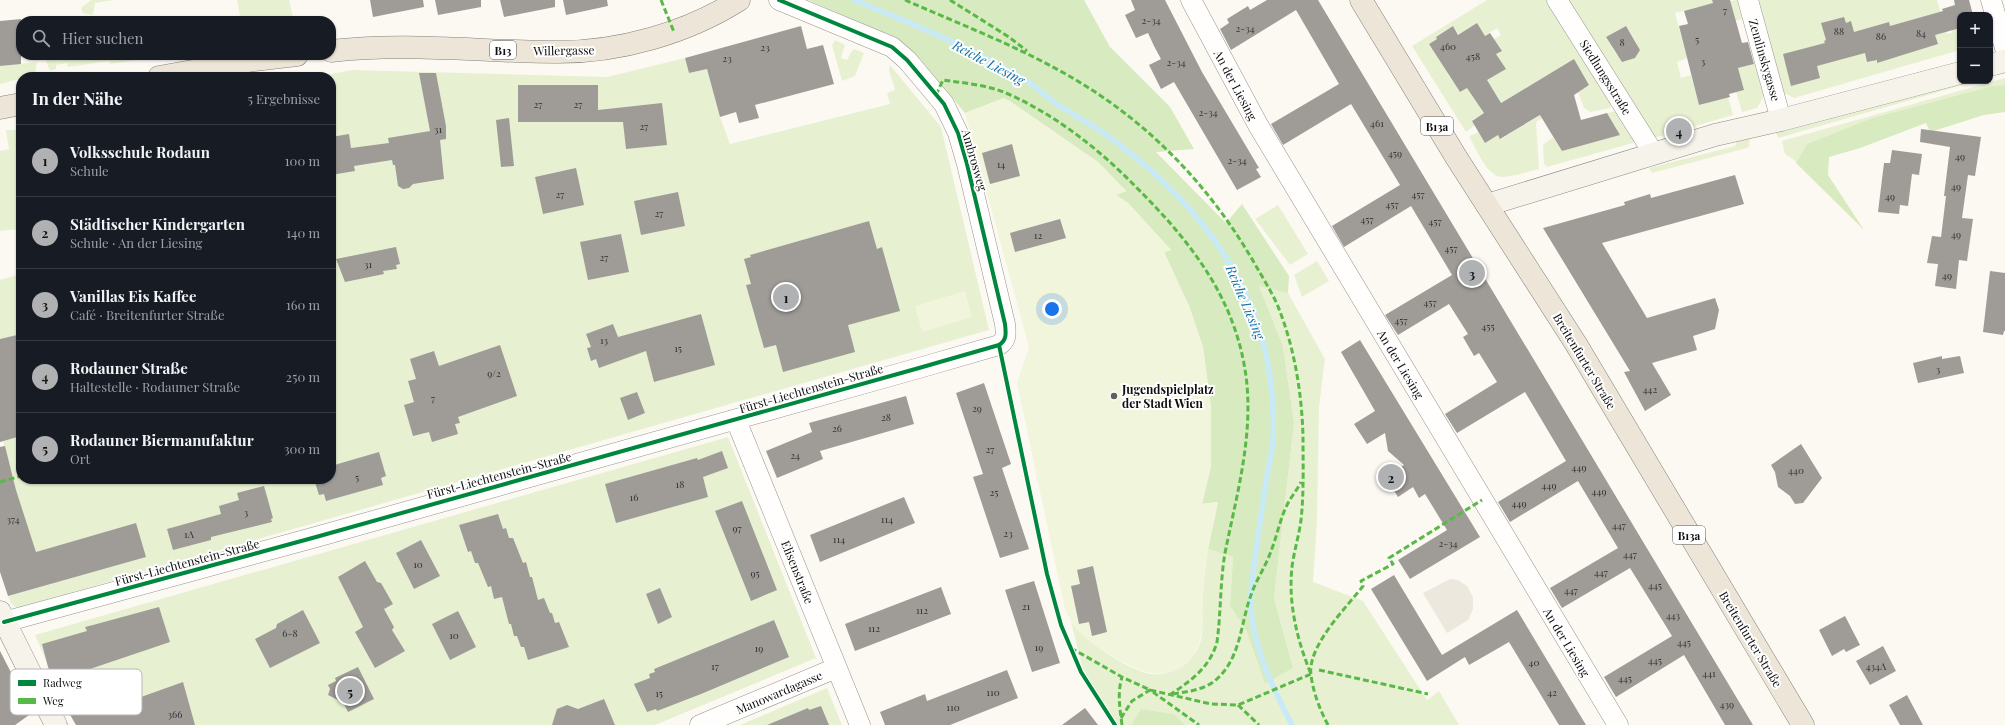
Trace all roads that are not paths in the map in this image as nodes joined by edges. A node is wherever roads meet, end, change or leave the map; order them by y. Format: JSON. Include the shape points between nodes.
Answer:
{"nodes":[{"id":1,"x":739,"y":0,"type":"edge"},
{"id":2,"x":779,"y":0,"type":"edge"},
{"id":3,"x":1191,"y":0,"type":"edge"},
{"id":4,"x":1361,"y":0,"type":"edge"},
{"id":5,"x":1557,"y":0,"type":"edge"},
{"id":6,"x":1748,"y":0,"type":"edge"},
{"id":7,"x":1992,"y":0,"type":"edge"},
{"id":8,"x":2005,"y":48,"type":"edge"},
{"id":9,"x":336,"y":51,"type":"edge"},
{"id":10,"x":254,"y":60,"type":"edge"},
{"id":11,"x":2005,"y":61,"type":"edge"},
{"id":12,"x":1993,"y":64,"type":"edge"},
{"id":13,"x":187,"y":72,"type":"edge"},
{"id":14,"x":1957,"y":74,"type":"edge"},
{"id":15,"x":16,"y":105,"type":"edge"},
{"id":16,"x":0,"y":108,"type":"edge"},
{"id":17,"x":1781,"y":120,"type":"junction"},
{"id":18,"x":1654,"y":154,"type":"junction"},
{"id":19,"x":1487,"y":205,"type":"junction"},
{"id":20,"x":999,"y":345,"type":"joint"},
{"id":21,"x":736,"y":420,"type":"junction"},
{"id":22,"x":2,"y":617,"type":"edge"},
{"id":23,"x":836,"y":668,"type":"junction"},
{"id":24,"x":28,"y":669,"type":"edge"},
{"id":25,"x":51,"y":715,"type":"edge"},
{"id":26,"x":56,"y":725,"type":"edge"},
{"id":27,"x":700,"y":725,"type":"edge"},
{"id":28,"x":860,"y":725,"type":"edge"},
{"id":29,"x":1618,"y":725,"type":"edge"},
{"id":30,"x":1803,"y":725,"type":"edge"}],
"edges":[{"from":1,"to":9,"type":"main road","name":"Willergasse","number":"B13","via":[[674,32],[640,42],[603,48],[559,52],[423,46]]},
{"from":2,"to":20,"type":"street","name":"Ambrosweg","via":[[892,47],[907,60],[944,104],[958,133],[967,164],[1003,317],[1006,336],[1004,342]]},
{"from":3,"to":29,"type":"street","name":"An der Liesing","via":[[1258,125]]},
{"from":4,"to":19,"type":"main road","name":"Breitenfurter Straße","number":"B13a"},
{"from":5,"to":18,"type":"street","name":"Siedlungsstraße"},
{"from":6,"to":17,"type":"street","name":"Zemlinskygasse"},
{"from":7,"to":8,"type":"street"},
{"from":10,"to":13,"type":"main road"},
{"from":11,"to":12,"type":"main road"},
{"from":14,"to":17,"type":"main road"},
{"from":15,"to":16,"type":"main road"},
{"from":17,"to":18,"type":"main road","via":[[1715,135]]},
{"from":18,"to":19,"type":"main road"},
{"from":19,"to":30,"type":"main road","name":"Breitenfurter Straße","number":"B13a","via":[[1576,344]]},
{"from":20,"to":21,"type":"street","name":"Fürst-Liechtenstein-Straße"},
{"from":21,"to":22,"type":"street","name":"Fürst-Liechtenstein-Straße","via":[[316,537]]},
{"from":21,"to":23,"type":"street","name":"Elisenstraße"},
{"from":22,"to":24,"type":"main road"},
{"from":23,"to":27,"type":"street","name":"Manowardagasse"},
{"from":23,"to":28,"type":"street","name":"Elisenstraße"},
{"from":25,"to":26,"type":"main road"}]}
